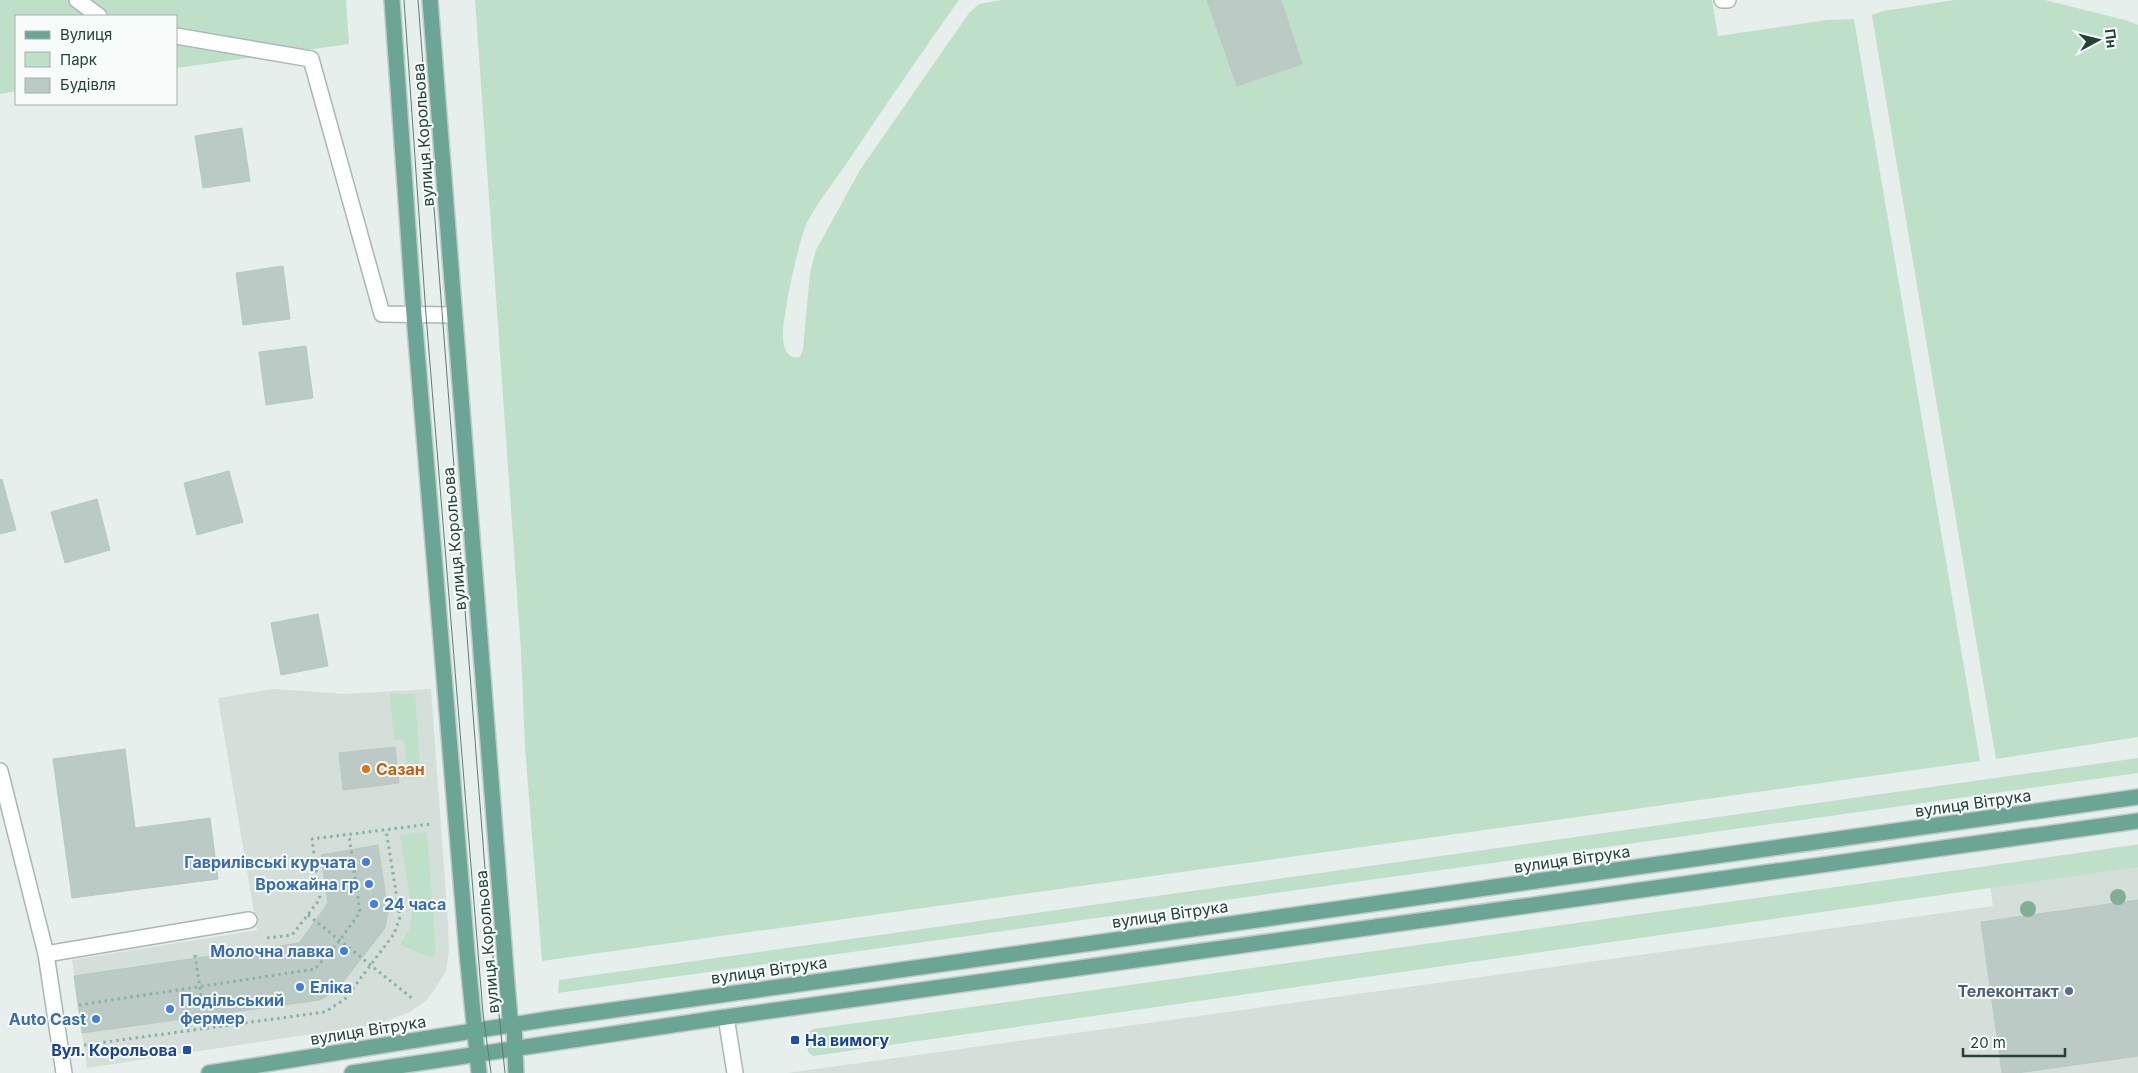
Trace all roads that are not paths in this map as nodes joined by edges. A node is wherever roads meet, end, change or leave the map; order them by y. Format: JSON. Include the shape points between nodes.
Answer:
{"nodes":[{"id":1,"x":77,"y":0,"type":"edge"},
{"id":2,"x":392,"y":0,"type":"edge"},
{"id":3,"x":430,"y":0,"type":"edge"},
{"id":4,"x":1722,"y":0,"type":"edge"},
{"id":5,"x":1728,"y":0,"type":"edge"},
{"id":6,"x":98,"y":15,"type":"edge"},
{"id":7,"x":178,"y":36,"type":"edge"},
{"id":8,"x":414,"y":315,"type":"junction"},
{"id":9,"x":453,"y":315,"type":"junction"},
{"id":10,"x":0,"y":771,"type":"edge"},
{"id":11,"x":2138,"y":798,"type":"edge"},
{"id":12,"x":2138,"y":821,"type":"edge"},
{"id":13,"x":249,"y":920,"type":"dead end"},
{"id":14,"x":46,"y":954,"type":"junction"},
{"id":15,"x":726,"y":1017,"type":"junction"},
{"id":16,"x":514,"y":1024,"type":"junction"},
{"id":17,"x":474,"y":1030,"type":"junction"},
{"id":18,"x":514,"y":1050,"type":"junction"},
{"id":19,"x":477,"y":1056,"type":"junction"},
{"id":20,"x":64,"y":1073,"type":"edge"},
{"id":21,"x":209,"y":1073,"type":"edge"},
{"id":22,"x":352,"y":1073,"type":"edge"},
{"id":23,"x":479,"y":1073,"type":"edge"},
{"id":24,"x":516,"y":1073,"type":"edge"},
{"id":25,"x":735,"y":1073,"type":"edge"}],
"edges":[{"from":1,"to":6,"type":"street"},
{"from":2,"to":8,"type":"main road","name":"вулиця Корольова"},
{"from":3,"to":9,"type":"main road","name":"вулиця Корольова"},
{"from":4,"to":5,"type":"street"},
{"from":7,"to":8,"type":"street","via":[[311,59],[382,314]]},
{"from":8,"to":9,"type":"street"},
{"from":8,"to":17,"type":"main road","name":"вулиця Корольова"},
{"from":9,"to":16,"type":"main road","name":"вулиця Корольова","via":[[506,974],[510,1018]]},
{"from":10,"to":14,"type":"street"},
{"from":11,"to":16,"type":"main road","name":"вулиця Вітрука"},
{"from":12,"to":15,"type":"main road"},
{"from":13,"to":14,"type":"street"},
{"from":14,"to":20,"type":"street"},
{"from":15,"to":18,"type":"main road"},
{"from":15,"to":25,"type":"street"},
{"from":16,"to":17,"type":"main road","name":"вулиця Вітрука"},
{"from":16,"to":18,"type":"main road","name":"вулиця Корольова"},
{"from":17,"to":19,"type":"main road","name":"вулиця Корольова"},
{"from":17,"to":21,"type":"main road","name":"вулиця Вітрука"},
{"from":18,"to":19,"type":"main road"},
{"from":18,"to":24,"type":"main road","name":"вулиця Корольова"},
{"from":19,"to":22,"type":"main road"},
{"from":19,"to":23,"type":"main road","name":"вулиця Корольова"}]}
